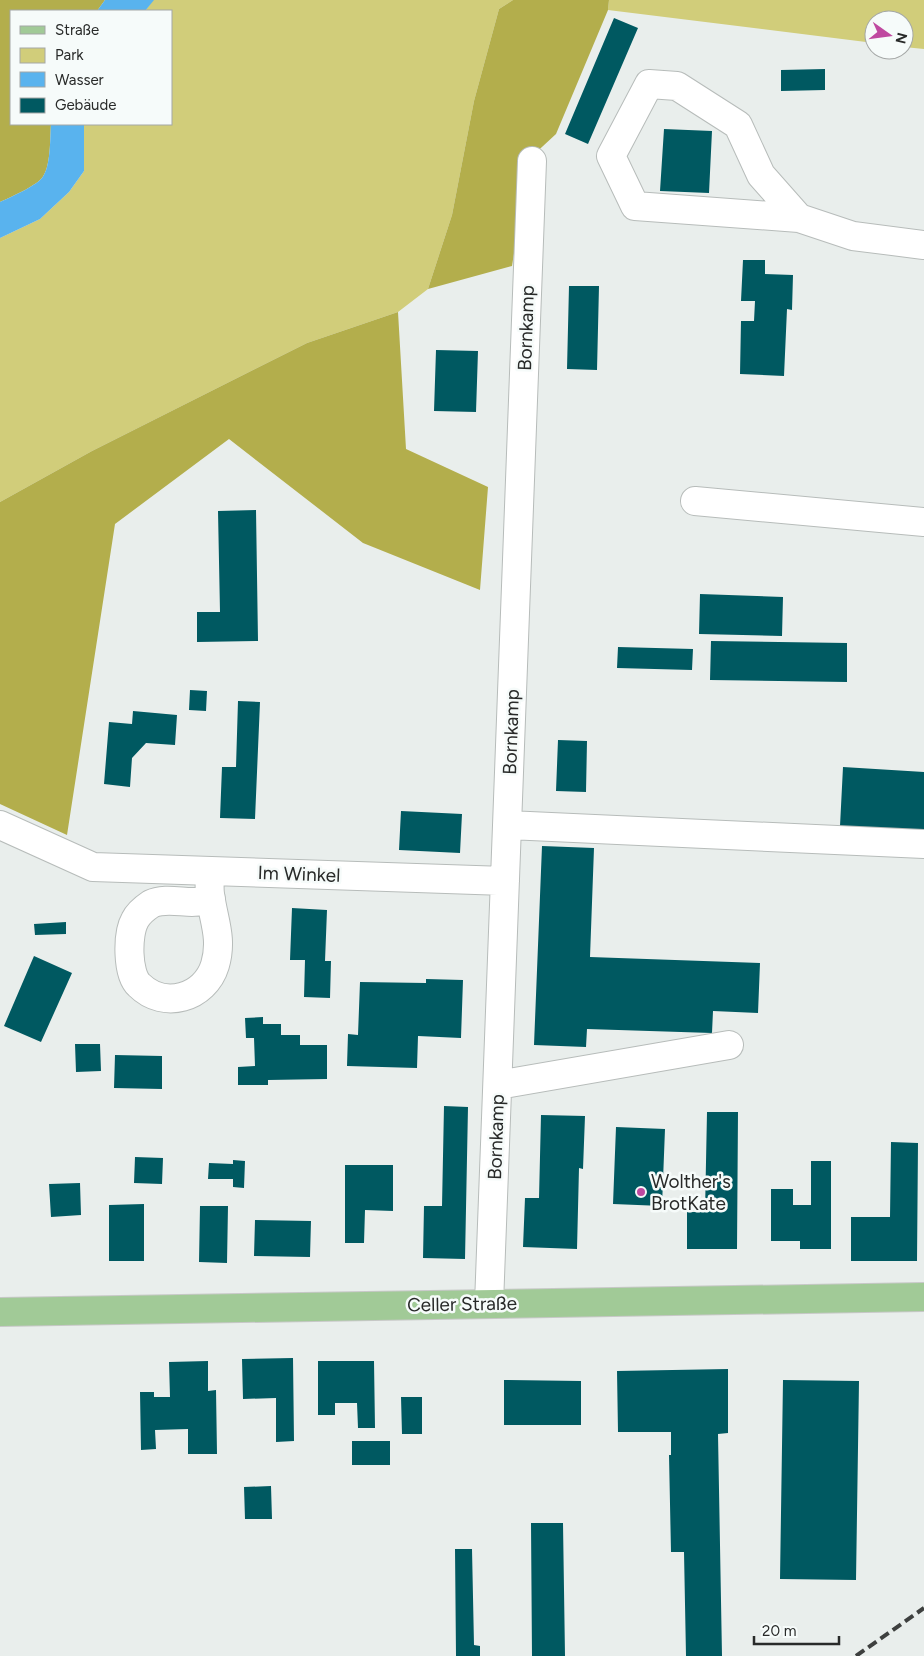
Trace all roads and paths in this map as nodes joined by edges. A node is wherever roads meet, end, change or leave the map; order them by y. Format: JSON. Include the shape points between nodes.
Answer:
{"nodes":[{"id":1,"x":532,"y":161,"type":"dead end"},
{"id":2,"x":799,"y":218,"type":"junction"},
{"id":3,"x":924,"y":245,"type":"edge"},
{"id":4,"x":696,"y":501,"type":"dead end"},
{"id":5,"x":924,"y":522,"type":"edge"},
{"id":6,"x":0,"y":824,"type":"edge"},
{"id":7,"x":507,"y":825,"type":"junction"},
{"id":8,"x":924,"y":844,"type":"edge"},
{"id":9,"x":210,"y":871,"type":"junction"},
{"id":10,"x":505,"y":881,"type":"junction"},
{"id":11,"x":211,"y":899,"type":"dead end"},
{"id":12,"x":729,"y":1045,"type":"dead end"},
{"id":13,"x":498,"y":1085,"type":"junction"},
{"id":14,"x":924,"y":1297,"type":"edge"},
{"id":15,"x":489,"y":1304,"type":"junction"},
{"id":16,"x":0,"y":1312,"type":"edge"}],
"edges":[{"from":1,"to":7,"type":"street","name":"Bornkamp"},
{"from":2,"to":2,"type":"street","via":[[761,175],[738,125],[678,86],[649,84],[611,156],[635,206]]},
{"from":2,"to":3,"type":"street","via":[[853,236]]},
{"from":4,"to":5,"type":"street"},
{"from":6,"to":9,"type":"street","name":"Im Winkel","via":[[93,867]]},
{"from":7,"to":8,"type":"street"},
{"from":7,"to":10,"type":"street","name":"Bornkamp"},
{"from":9,"to":10,"type":"street","name":"Im Winkel"},
{"from":9,"to":11,"type":"street"},
{"from":10,"to":13,"type":"street","name":"Bornkamp"},
{"from":12,"to":13,"type":"street"},
{"from":13,"to":15,"type":"street","name":"Bornkamp"},
{"from":14,"to":15,"type":"main road","name":"Celler Straße"},
{"from":15,"to":16,"type":"main road","name":"Celler Straße"}]}
